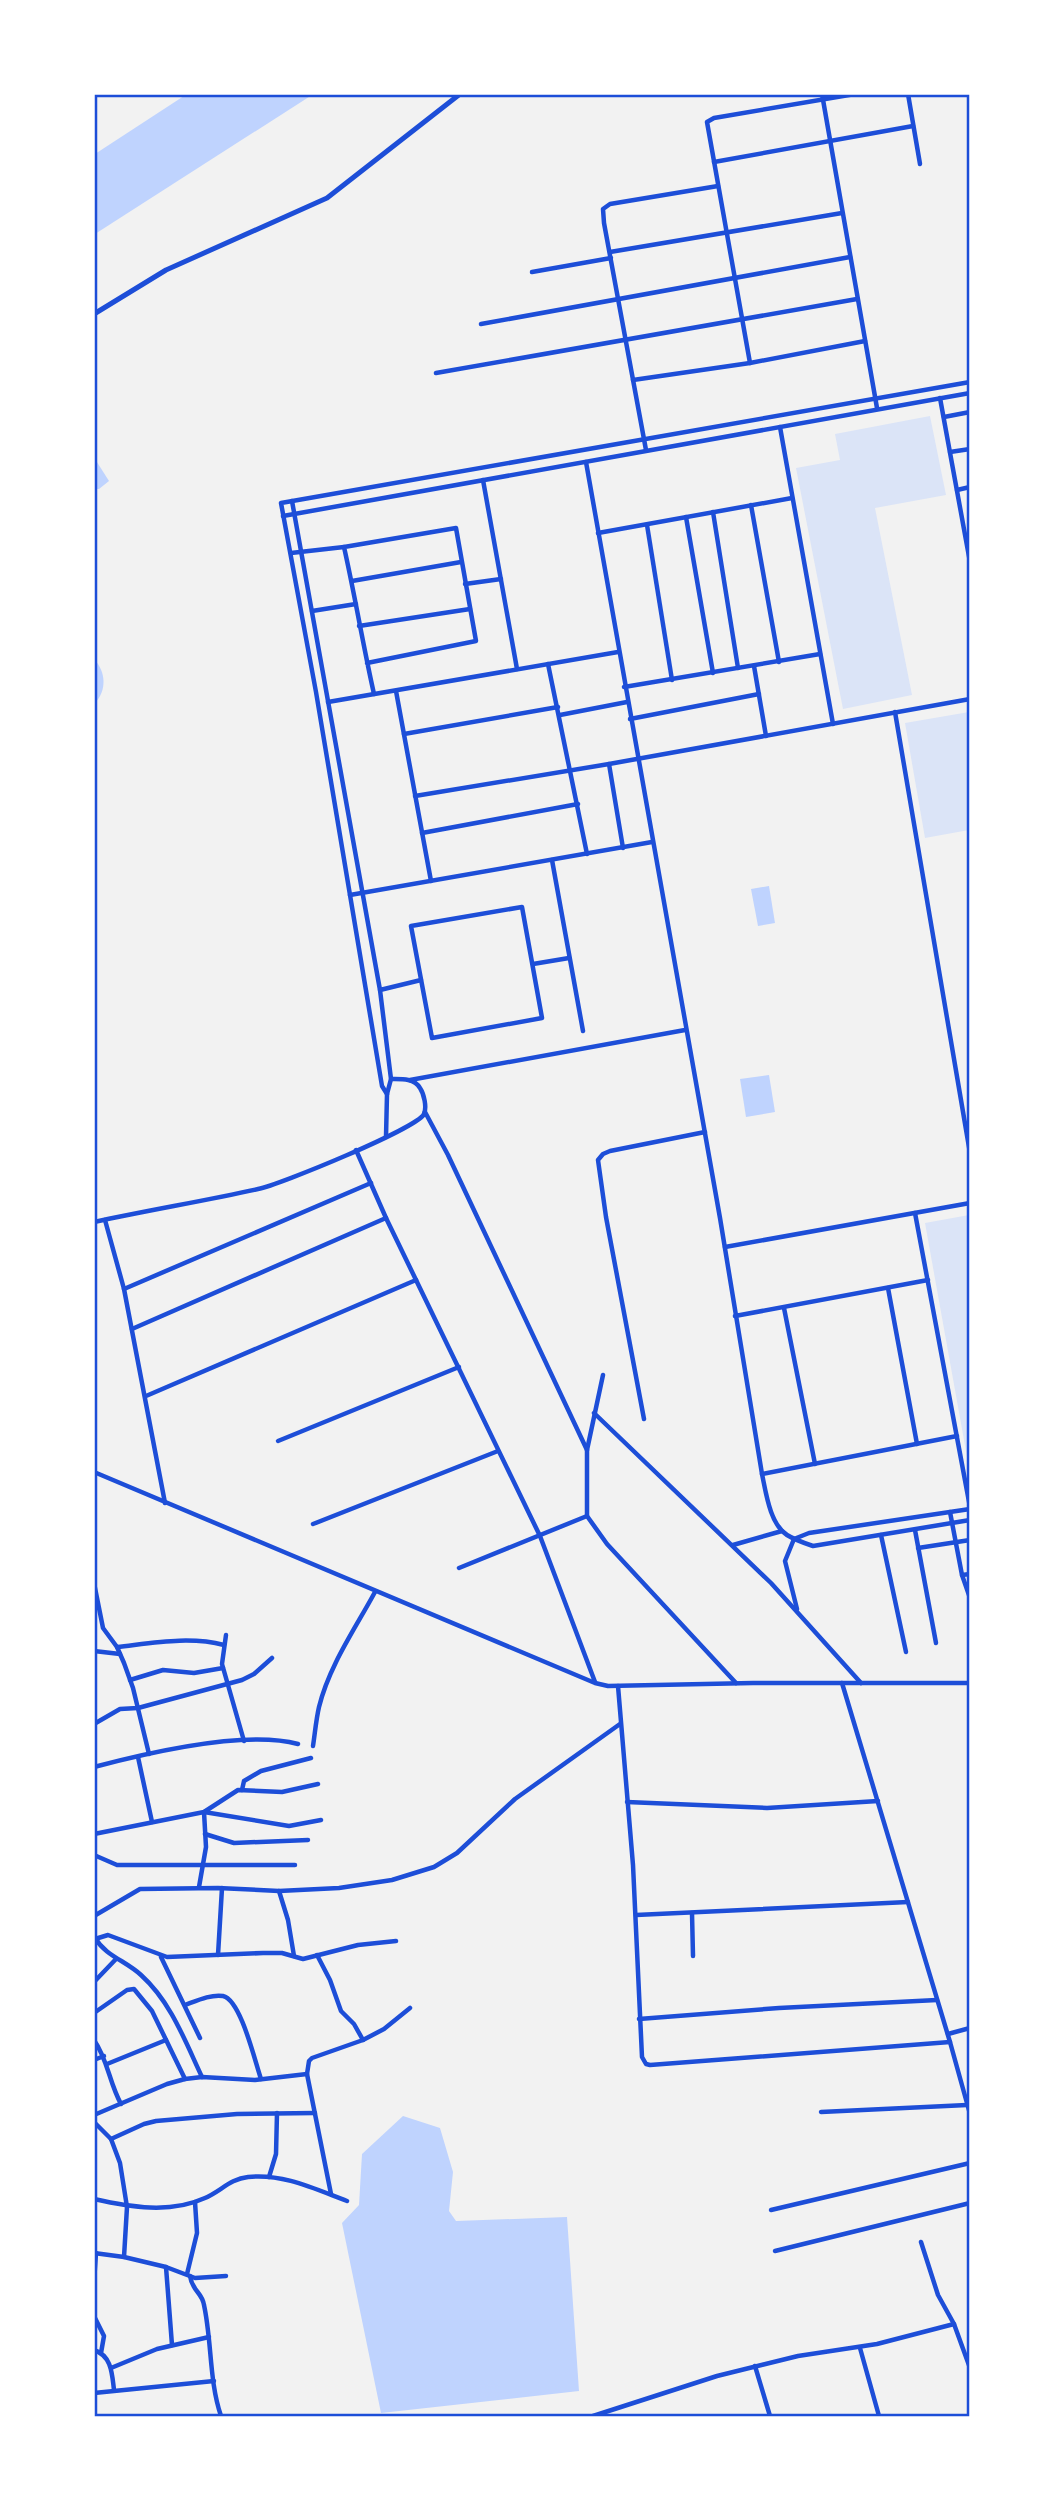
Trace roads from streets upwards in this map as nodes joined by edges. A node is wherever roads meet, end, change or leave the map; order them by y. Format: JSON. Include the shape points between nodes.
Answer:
{"nodes":[{"id":1,"x":460,"y":94,"type":"edge"},
{"id":2,"x":855,"y":94,"type":"edge"},
{"id":3,"x":908,"y":94,"type":"edge"},
{"id":4,"x":823,"y":97,"type":"edge"},
{"id":5,"x":914,"y":126,"type":"junction"},
{"id":6,"x":831,"y":141,"type":"junction"},
{"id":7,"x":714,"y":162,"type":"junction"},
{"id":8,"x":920,"y":164,"type":"dead end"},
{"id":9,"x":718,"y":186,"type":"junction"},
{"id":10,"x":842,"y":213,"type":"junction"},
{"id":11,"x":727,"y":232,"type":"junction"},
{"id":12,"x":611,"y":255,"type":"junction"},
{"id":13,"x":850,"y":257,"type":"junction"},
{"id":14,"x":532,"y":272,"type":"dead end"},
{"id":15,"x":735,"y":277,"type":"junction"},
{"id":16,"x":618,"y":299,"type":"junction"},
{"id":17,"x":857,"y":299,"type":"junction"},
{"id":18,"x":94,"y":314,"type":"edge"},
{"id":19,"x":743,"y":319,"type":"junction"},
{"id":20,"x":481,"y":324,"type":"dead end"},
{"id":21,"x":626,"y":340,"type":"junction"},
{"id":22,"x":865,"y":341,"type":"junction"},
{"id":23,"x":750,"y":363,"type":"junction"},
{"id":24,"x":436,"y":373,"type":"dead end"},
{"id":25,"x":633,"y":380,"type":"junction"},
{"id":26,"x":970,"y":382,"type":"edge"},
{"id":27,"x":970,"y":393,"type":"edge"},
{"id":28,"x":875,"y":398,"type":"junction"},
{"id":29,"x":940,"y":398,"type":"junction"},
{"id":30,"x":877,"y":408,"type":"junction"},
{"id":31,"x":970,"y":412,"type":"edge"},
{"id":32,"x":944,"y":417,"type":"junction"},
{"id":33,"x":780,"y":427,"type":"junction"},
{"id":34,"x":644,"y":439,"type":"junction"},
{"id":35,"x":970,"y":449,"type":"edge"},
{"id":36,"x":646,"y":450,"type":"junction"},
{"id":37,"x":950,"y":453,"type":"junction"},
{"id":38,"x":586,"y":462,"type":"junction"},
{"id":39,"x":483,"y":480,"type":"junction"},
{"id":40,"x":970,"y":487,"type":"edge"},
{"id":41,"x":957,"y":490,"type":"junction"},
{"id":42,"x":792,"y":498,"type":"junction"},
{"id":43,"x":292,"y":501,"type":"junction"},
{"id":44,"x":751,"y":505,"type":"junction"},
{"id":45,"x":713,"y":512,"type":"junction"},
{"id":46,"x":294,"y":514,"type":"junction"},
{"id":47,"x":283,"y":516,"type":"junction"},
{"id":48,"x":686,"y":517,"type":"junction"},
{"id":49,"x":647,"y":524,"type":"junction"},
{"id":50,"x":598,"y":533,"type":"junction"},
{"id":51,"x":344,"y":547,"type":"junction"},
{"id":52,"x":302,"y":551,"type":"junction"},
{"id":53,"x":290,"y":553,"type":"junction"},
{"id":54,"x":461,"y":562,"type":"junction"},
{"id":55,"x":970,"y":562,"type":"edge"},
{"id":56,"x":501,"y":579,"type":"junction"},
{"id":57,"x":352,"y":581,"type":"junction"},
{"id":58,"x":465,"y":584,"type":"junction"},
{"id":59,"x":356,"y":604,"type":"junction"},
{"id":60,"x":470,"y":609,"type":"junction"},
{"id":61,"x":312,"y":611,"type":"junction"},
{"id":62,"x":359,"y":626,"type":"junction"},
{"id":63,"x":618,"y":652,"type":"junction"},
{"id":64,"x":820,"y":654,"type":"junction"},
{"id":65,"x":779,"y":662,"type":"junction"},
{"id":66,"x":367,"y":663,"type":"junction"},
{"id":67,"x":548,"y":664,"type":"junction"},
{"id":68,"x":754,"y":666,"type":"junction"},
{"id":69,"x":738,"y":668,"type":"junction"},
{"id":70,"x":517,"y":669,"type":"junction"},
{"id":71,"x":713,"y":673,"type":"junction"},
{"id":72,"x":672,"y":680,"type":"junction"},
{"id":73,"x":624,"y":687,"type":"junction"},
{"id":74,"x":396,"y":691,"type":"junction"},
{"id":75,"x":374,"y":694,"type":"junction"},
{"id":76,"x":759,"y":694,"type":"junction"},
{"id":77,"x":970,"y":699,"type":"edge"},
{"id":78,"x":328,"y":702,"type":"junction"},
{"id":79,"x":626,"y":702,"type":"junction"},
{"id":80,"x":558,"y":707,"type":"junction"},
{"id":81,"x":895,"y":712,"type":"junction"},
{"id":82,"x":560,"y":715,"type":"junction"},
{"id":83,"x":630,"y":719,"type":"junction"},
{"id":84,"x":833,"y":724,"type":"junction"},
{"id":85,"x":404,"y":734,"type":"junction"},
{"id":86,"x":766,"y":736,"type":"junction"},
{"id":87,"x":637,"y":759,"type":"junction"},
{"id":88,"x":609,"y":764,"type":"junction"},
{"id":89,"x":571,"y":770,"type":"junction"},
{"id":90,"x":415,"y":796,"type":"junction"},
{"id":91,"x":578,"y":804,"type":"junction"},
{"id":92,"x":422,"y":833,"type":"junction"},
{"id":93,"x":652,"y":842,"type":"junction"},
{"id":94,"x":623,"y":848,"type":"junction"},
{"id":95,"x":587,"y":854,"type":"junction"},
{"id":96,"x":552,"y":860,"type":"junction"},
{"id":97,"x":431,"y":881,"type":"junction"},
{"id":98,"x":363,"y":893,"type":"junction"},
{"id":99,"x":350,"y":895,"type":"junction"},
{"id":100,"x":569,"y":958,"type":"junction"},
{"id":101,"x":533,"y":964,"type":"junction"},
{"id":102,"x":421,"y":980,"type":"junction"},
{"id":103,"x":380,"y":990,"type":"junction"},
{"id":104,"x":685,"y":1030,"type":"junction"},
{"id":105,"x":583,"y":1031,"type":"dead end"},
{"id":106,"x":391,"y":1079,"type":"junction"},
{"id":107,"x":410,"y":1080,"type":"junction"},
{"id":108,"x":387,"y":1094,"type":"junction"},
{"id":109,"x":425,"y":1112,"type":"junction"},
{"id":110,"x":705,"y":1132,"type":"junction"},
{"id":111,"x":386,"y":1137,"type":"junction"},
{"id":112,"x":356,"y":1150,"type":"junction"},
{"id":113,"x":970,"y":1153,"type":"edge"},
{"id":114,"x":371,"y":1183,"type":"junction"},
{"id":115,"x":970,"y":1203,"type":"edge"},
{"id":116,"x":915,"y":1213,"type":"junction"},
{"id":117,"x":386,"y":1218,"type":"junction"},
{"id":118,"x":106,"y":1220,"type":"junction"},
{"id":119,"x":94,"y":1222,"type":"edge"},
{"id":120,"x":725,"y":1247,"type":"junction"},
{"id":121,"x":416,"y":1280,"type":"junction"},
{"id":122,"x":928,"y":1280,"type":"junction"},
{"id":123,"x":888,"y":1288,"type":"junction"},
{"id":124,"x":124,"y":1289,"type":"junction"},
{"id":125,"x":784,"y":1308,"type":"junction"},
{"id":126,"x":735,"y":1315,"type":"junction"},
{"id":127,"x":132,"y":1329,"type":"junction"},
{"id":128,"x":459,"y":1367,"type":"junction"},
{"id":129,"x":603,"y":1375,"type":"dead end"},
{"id":130,"x":146,"y":1396,"type":"junction"},
{"id":131,"x":594,"y":1413,"type":"junction"},
{"id":132,"x":644,"y":1419,"type":"dead end"},
{"id":133,"x":957,"y":1436,"type":"junction"},
{"id":134,"x":278,"y":1441,"type":"dead end"},
{"id":135,"x":917,"y":1444,"type":"junction"},
{"id":136,"x":587,"y":1450,"type":"junction"},
{"id":137,"x":498,"y":1451,"type":"junction"},
{"id":138,"x":815,"y":1464,"type":"junction"},
{"id":139,"x":94,"y":1472,"type":"edge"},
{"id":140,"x":762,"y":1475,"type":"junction"},
{"id":141,"x":165,"y":1503,"type":"junction"},
{"id":142,"x":970,"y":1508,"type":"edge"},
{"id":143,"x":950,"y":1512,"type":"junction"},
{"id":144,"x":587,"y":1516,"type":"junction"},
{"id":145,"x":970,"y":1521,"type":"edge"},
{"id":146,"x":313,"y":1524,"type":"dead end"},
{"id":147,"x":951,"y":1524,"type":"junction"},
{"id":148,"x":915,"y":1530,"type":"junction"},
{"id":149,"x":782,"y":1531,"type":"junction"},
{"id":150,"x":881,"y":1535,"type":"junction"},
{"id":151,"x":540,"y":1536,"type":"junction"},
{"id":152,"x":794,"y":1539,"type":"junction"},
{"id":153,"x":970,"y":1540,"type":"edge"},
{"id":154,"x":956,"y":1542,"type":"junction"},
{"id":155,"x":733,"y":1545,"type":"junction"},
{"id":156,"x":918,"y":1548,"type":"junction"},
{"id":157,"x":459,"y":1568,"type":"dead end"},
{"id":158,"x":970,"y":1574,"type":"edge"},
{"id":159,"x":962,"y":1575,"type":"junction"},
{"id":160,"x":94,"y":1583,"type":"edge"},
{"id":161,"x":375,"y":1592,"type":"junction"},
{"id":162,"x":970,"y":1598,"type":"edge"},
{"id":163,"x":797,"y":1612,"type":"junction"},
{"id":164,"x":226,"y":1635,"type":"dead end"},
{"id":165,"x":936,"y":1643,"type":"dead end"},
{"id":166,"x":224,"y":1644,"type":"junction"},
{"id":167,"x":117,"y":1647,"type":"junction"},
{"id":168,"x":94,"y":1651,"type":"edge"},
{"id":169,"x":906,"y":1651,"type":"dead end"},
{"id":170,"x":121,"y":1654,"type":"junction"},
{"id":171,"x":272,"y":1658,"type":"dead end"},
{"id":172,"x":223,"y":1668,"type":"junction"},
{"id":173,"x":130,"y":1679,"type":"junction"},
{"id":174,"x":228,"y":1683,"type":"junction"},
{"id":175,"x":595,"y":1683,"type":"junction"},
{"id":176,"x":737,"y":1683,"type":"junction"},
{"id":177,"x":970,"y":1683,"type":"edge"},
{"id":178,"x":842,"y":1684,"type":"junction"},
{"id":179,"x":862,"y":1684,"type":"junction"},
{"id":180,"x":618,"y":1686,"type":"junction"},
{"id":181,"x":138,"y":1708,"type":"junction"},
{"id":182,"x":95,"y":1722,"type":"edge"},
{"id":183,"x":620,"y":1724,"type":"junction"},
{"id":184,"x":244,"y":1741,"type":"junction"},
{"id":185,"x":299,"y":1745,"type":"dead end"},
{"id":186,"x":313,"y":1746,"type":"dead end"},
{"id":187,"x":149,"y":1754,"type":"junction"},
{"id":188,"x":138,"y":1757,"type":"junction"},
{"id":189,"x":311,"y":1758,"type":"dead end"},
{"id":190,"x":94,"y":1767,"type":"edge"},
{"id":191,"x":318,"y":1784,"type":"dead end"},
{"id":192,"x":242,"y":1790,"type":"junction"},
{"id":193,"x":878,"y":1801,"type":"junction"},
{"id":194,"x":627,"y":1802,"type":"junction"},
{"id":195,"x":204,"y":1812,"type":"junction"},
{"id":196,"x":321,"y":1820,"type":"dead end"},
{"id":197,"x":152,"y":1822,"type":"junction"},
{"id":198,"x":94,"y":1834,"type":"edge"},
{"id":199,"x":205,"y":1834,"type":"junction"},
{"id":200,"x":307,"y":1840,"type":"dead end"},
{"id":201,"x":94,"y":1855,"type":"edge"},
{"id":202,"x":295,"y":1865,"type":"dead end"},
{"id":203,"x":203,"y":1866,"type":"junction"},
{"id":204,"x":199,"y":1887,"type":"junction"},
{"id":205,"x":222,"y":1888,"type":"junction"},
{"id":206,"x":279,"y":1891,"type":"junction"},
{"id":207,"x":908,"y":1902,"type":"junction"},
{"id":208,"x":692,"y":1913,"type":"junction"},
{"id":209,"x":636,"y":1915,"type":"junction"},
{"id":210,"x":94,"y":1916,"type":"edge"},
{"id":211,"x":95,"y":1938,"type":"edge"},
{"id":212,"x":396,"y":1941,"type":"dead end"},
{"id":213,"x":218,"y":1955,"type":"junction"},
{"id":214,"x":317,"y":1955,"type":"junction"},
{"id":215,"x":160,"y":1956,"type":"junction"},
{"id":216,"x":294,"y":1956,"type":"junction"},
{"id":217,"x":693,"y":1956,"type":"dead end"},
{"id":218,"x":116,"y":1959,"type":"junction"},
{"id":219,"x":94,"y":1982,"type":"edge"},
{"id":220,"x":937,"y":2000,"type":"junction"},
{"id":221,"x":185,"y":2005,"type":"junction"},
{"id":222,"x":410,"y":2008,"type":"dead end"},
{"id":223,"x":94,"y":2013,"type":"edge"},
{"id":224,"x":639,"y":2019,"type":"junction"},
{"id":225,"x":970,"y":2028,"type":"edge"},
{"id":226,"x":948,"y":2034,"type":"junction"},
{"id":227,"x":200,"y":2038,"type":"dead end"},
{"id":228,"x":94,"y":2040,"type":"edge"},
{"id":229,"x":166,"y":2040,"type":"junction"},
{"id":230,"x":363,"y":2040,"type":"junction"},
{"id":231,"x":950,"y":2042,"type":"junction"},
{"id":232,"x":104,"y":2056,"type":"junction"},
{"id":233,"x":94,"y":2060,"type":"edge"},
{"id":234,"x":107,"y":2064,"type":"junction"},
{"id":235,"x":307,"y":2074,"type":"junction"},
{"id":236,"x":202,"y":2077,"type":"junction"},
{"id":237,"x":185,"y":2079,"type":"junction"},
{"id":238,"x":261,"y":2079,"type":"junction"},
{"id":239,"x":121,"y":2104,"type":"junction"},
{"id":240,"x":967,"y":2105,"type":"junction"},
{"id":241,"x":821,"y":2112,"type":"dead end"},
{"id":242,"x":277,"y":2113,"type":"junction"},
{"id":243,"x":315,"y":2113,"type":"junction"},
{"id":244,"x":970,"y":2114,"type":"edge"},
{"id":245,"x":94,"y":2115,"type":"edge"},
{"id":246,"x":94,"y":2122,"type":"edge"},
{"id":247,"x":111,"y":2139,"type":"junction"},
{"id":248,"x":970,"y":2163,"type":"edge"},
{"id":249,"x":269,"y":2177,"type":"junction"},
{"id":250,"x":331,"y":2195,"type":"junction"},
{"id":251,"x":94,"y":2199,"type":"edge"},
{"id":252,"x":346,"y":2201,"type":"dead end"},
{"id":253,"x":195,"y":2202,"type":"junction"},
{"id":254,"x":970,"y":2203,"type":"edge"},
{"id":255,"x":127,"y":2207,"type":"junction"},
{"id":256,"x":771,"y":2210,"type":"dead end"},
{"id":257,"x":921,"y":2242,"type":"dead end"},
{"id":258,"x":775,"y":2251,"type":"dead end"},
{"id":259,"x":95,"y":2253,"type":"edge"},
{"id":260,"x":124,"y":2257,"type":"junction"},
{"id":261,"x":166,"y":2267,"type":"junction"},
{"id":262,"x":189,"y":2275,"type":"junction"},
{"id":263,"x":226,"y":2276,"type":"dead end"},
{"id":264,"x":94,"y":2282,"type":"edge"},
{"id":265,"x":94,"y":2316,"type":"edge"},
{"id":266,"x":954,"y":2324,"type":"junction"},
{"id":267,"x":209,"y":2337,"type":"junction"},
{"id":268,"x":172,"y":2345,"type":"junction"},
{"id":269,"x":860,"y":2348,"type":"junction"},
{"id":270,"x":94,"y":2350,"type":"edge"},
{"id":271,"x":101,"y":2353,"type":"junction"},
{"id":272,"x":755,"y":2366,"type":"junction"},
{"id":273,"x":111,"y":2368,"type":"junction"},
{"id":274,"x":970,"y":2368,"type":"edge"},
{"id":275,"x":214,"y":2381,"type":"junction"},
{"id":276,"x":114,"y":2390,"type":"junction"},
{"id":277,"x":94,"y":2393,"type":"edge"},
{"id":278,"x":221,"y":2417,"type":"edge"},
{"id":279,"x":593,"y":2417,"type":"edge"},
{"id":280,"x":770,"y":2417,"type":"edge"},
{"id":281,"x":879,"y":2417,"type":"edge"}],
"edges":[{"from":1,"to":18,"type":"street","via":[[327,198],[166,270]]},
{"from":2,"to":4,"type":"street"},
{"from":3,"to":5,"type":"street"},
{"from":4,"to":6,"type":"street"},
{"from":4,"to":7,"type":"street","via":[[710,118],[707,125]]},
{"from":5,"to":6,"type":"street"},
{"from":5,"to":8,"type":"street"},
{"from":6,"to":7,"type":"street"},
{"from":6,"to":10,"type":"street"},
{"from":7,"to":9,"type":"street"},
{"from":9,"to":11,"type":"street"},
{"from":9,"to":12,"type":"street","via":[[606,206],[602,213]]},
{"from":10,"to":11,"type":"street"},
{"from":10,"to":13,"type":"street"},
{"from":11,"to":12,"type":"street"},
{"from":11,"to":15,"type":"street"},
{"from":12,"to":14,"type":"street"},
{"from":12,"to":16,"type":"street"},
{"from":13,"to":15,"type":"street"},
{"from":13,"to":17,"type":"street"},
{"from":15,"to":16,"type":"street"},
{"from":15,"to":19,"type":"street"},
{"from":16,"to":20,"type":"street"},
{"from":16,"to":21,"type":"street"},
{"from":17,"to":19,"type":"street"},
{"from":17,"to":22,"type":"street"},
{"from":19,"to":21,"type":"street"},
{"from":19,"to":23,"type":"street"},
{"from":21,"to":24,"type":"street"},
{"from":21,"to":25,"type":"street"},
{"from":22,"to":23,"type":"street"},
{"from":22,"to":28,"type":"street"},
{"from":23,"to":25,"type":"street"},
{"from":25,"to":34,"type":"street"},
{"from":26,"to":28,"type":"street"},
{"from":27,"to":29,"type":"street"},
{"from":28,"to":30,"type":"street"},
{"from":28,"to":34,"type":"street"},
{"from":29,"to":30,"type":"street"},
{"from":29,"to":32,"type":"street"},
{"from":30,"to":33,"type":"street"},
{"from":31,"to":32,"type":"street"},
{"from":32,"to":37,"type":"street"},
{"from":33,"to":36,"type":"street"},
{"from":33,"to":42,"type":"street"},
{"from":34,"to":36,"type":"street"},
{"from":34,"to":43,"type":"street"},
{"from":35,"to":37,"type":"street"},
{"from":36,"to":38,"type":"street"},
{"from":37,"to":41,"type":"street"},
{"from":38,"to":39,"type":"street"},
{"from":38,"to":50,"type":"street"},
{"from":39,"to":46,"type":"street"},
{"from":39,"to":56,"type":"street"},
{"from":40,"to":41,"type":"street"},
{"from":41,"to":55,"type":"street"},
{"from":42,"to":44,"type":"street"},
{"from":42,"to":64,"type":"street"},
{"from":43,"to":46,"type":"street"},
{"from":43,"to":47,"type":"street","via":[[281,503]]},
{"from":44,"to":45,"type":"street"},
{"from":44,"to":65,"type":"street"},
{"from":45,"to":48,"type":"street"},
{"from":45,"to":69,"type":"street"},
{"from":46,"to":47,"type":"street"},
{"from":46,"to":52,"type":"street"},
{"from":47,"to":53,"type":"street"},
{"from":48,"to":49,"type":"street"},
{"from":48,"to":71,"type":"street"},
{"from":49,"to":50,"type":"street"},
{"from":49,"to":72,"type":"street"},
{"from":50,"to":63,"type":"street"},
{"from":51,"to":52,"type":"street"},
{"from":51,"to":54,"type":"street","via":[[456,528]]},
{"from":51,"to":57,"type":"street"},
{"from":52,"to":53,"type":"street"},
{"from":52,"to":61,"type":"street"},
{"from":53,"to":99,"type":"street"},
{"from":54,"to":57,"type":"street"},
{"from":54,"to":58,"type":"street"},
{"from":56,"to":58,"type":"street"},
{"from":56,"to":70,"type":"street"},
{"from":57,"to":59,"type":"street"},
{"from":58,"to":60,"type":"street"},
{"from":59,"to":61,"type":"street"},
{"from":59,"to":62,"type":"street"},
{"from":60,"to":62,"type":"street"},
{"from":60,"to":66,"type":"street","via":[[476,641]]},
{"from":61,"to":78,"type":"street"},
{"from":62,"to":66,"type":"street"},
{"from":63,"to":67,"type":"street"},
{"from":63,"to":73,"type":"street"},
{"from":64,"to":65,"type":"street"},
{"from":64,"to":84,"type":"street"},
{"from":65,"to":68,"type":"street"},
{"from":66,"to":75,"type":"street"},
{"from":67,"to":70,"type":"street"},
{"from":67,"to":80,"type":"street"},
{"from":68,"to":69,"type":"street"},
{"from":68,"to":76,"type":"street"},
{"from":69,"to":71,"type":"street"},
{"from":70,"to":74,"type":"street"},
{"from":71,"to":72,"type":"street"},
{"from":72,"to":73,"type":"street"},
{"from":73,"to":79,"type":"street"},
{"from":74,"to":75,"type":"street"},
{"from":74,"to":85,"type":"street"},
{"from":75,"to":78,"type":"street"},
{"from":76,"to":83,"type":"street"},
{"from":76,"to":86,"type":"street"},
{"from":77,"to":81,"type":"street"},
{"from":78,"to":98,"type":"street"},
{"from":79,"to":82,"type":"street"},
{"from":79,"to":83,"type":"street"},
{"from":80,"to":82,"type":"street"},
{"from":80,"to":85,"type":"street"},
{"from":81,"to":84,"type":"street"},
{"from":81,"to":113,"type":"street"},
{"from":82,"to":89,"type":"street"},
{"from":83,"to":87,"type":"street"},
{"from":84,"to":86,"type":"street"},
{"from":85,"to":90,"type":"street"},
{"from":86,"to":87,"type":"street"},
{"from":87,"to":88,"type":"street"},
{"from":87,"to":93,"type":"street"},
{"from":88,"to":89,"type":"street"},
{"from":88,"to":94,"type":"street"},
{"from":89,"to":90,"type":"street"},
{"from":89,"to":91,"type":"street"},
{"from":90,"to":92,"type":"street"},
{"from":91,"to":92,"type":"street"},
{"from":91,"to":95,"type":"street"},
{"from":92,"to":97,"type":"street"},
{"from":93,"to":94,"type":"street"},
{"from":93,"to":104,"type":"street"},
{"from":94,"to":95,"type":"street"},
{"from":95,"to":96,"type":"street"},
{"from":96,"to":97,"type":"street"},
{"from":96,"to":100,"type":"street"},
{"from":97,"to":98,"type":"street"},
{"from":98,"to":99,"type":"street"},
{"from":98,"to":103,"type":"street"},
{"from":99,"to":108,"type":"street"},
{"from":100,"to":101,"type":"street"},
{"from":100,"to":105,"type":"street"},
{"from":101,"to":102,"type":"street","via":[[542,1018],[432,1038]]},
{"from":101,"to":102,"type":"street","via":[[522,907],[411,926]]},
{"from":102,"to":103,"type":"street"},
{"from":103,"to":106,"type":"street"},
{"from":104,"to":107,"type":"street"},
{"from":104,"to":110,"type":"street"},
{"from":106,"to":107,"type":"street"},
{"from":106,"to":108,"type":"street"},
{"from":107,"to":109,"type":"street","via":[[420,1087]]},
{"from":108,"to":111,"type":"street"},
{"from":109,"to":111,"type":"street","via":[[417,1122]]},
{"from":109,"to":136,"type":"street"},
{"from":110,"to":120,"type":"street"},
{"from":110,"to":132,"type":"street","via":[[617,1149],[598,1160]]},
{"from":111,"to":112,"type":"street"},
{"from":112,"to":114,"type":"street"},
{"from":112,"to":118,"type":"street","via":[[270,1186]]},
{"from":114,"to":117,"type":"street"},
{"from":114,"to":124,"type":"street"},
{"from":115,"to":116,"type":"street"},
{"from":116,"to":120,"type":"street"},
{"from":116,"to":122,"type":"street"},
{"from":117,"to":121,"type":"street"},
{"from":117,"to":127,"type":"street"},
{"from":118,"to":119,"type":"street"},
{"from":118,"to":124,"type":"street"},
{"from":120,"to":126,"type":"street"},
{"from":121,"to":128,"type":"street"},
{"from":121,"to":130,"type":"street"},
{"from":122,"to":123,"type":"street"},
{"from":122,"to":133,"type":"street"},
{"from":123,"to":125,"type":"street"},
{"from":123,"to":135,"type":"street"},
{"from":124,"to":127,"type":"street"},
{"from":125,"to":126,"type":"street"},
{"from":125,"to":138,"type":"street"},
{"from":126,"to":140,"type":"street"},
{"from":127,"to":130,"type":"street"},
{"from":128,"to":134,"type":"street"},
{"from":128,"to":137,"type":"street"},
{"from":129,"to":131,"type":"street"},
{"from":130,"to":141,"type":"street"},
{"from":131,"to":136,"type":"street"},
{"from":131,"to":155,"type":"street"},
{"from":133,"to":135,"type":"street"},
{"from":133,"to":142,"type":"street"},
{"from":135,"to":138,"type":"street"},
{"from":136,"to":144,"type":"street"},
{"from":137,"to":146,"type":"street"},
{"from":137,"to":151,"type":"street"},
{"from":138,"to":140,"type":"street"},
{"from":139,"to":141,"type":"street"},
{"from":140,"to":149,"type":"street"},
{"from":141,"to":161,"type":"street"},
{"from":142,"to":143,"type":"street"},
{"from":143,"to":147,"type":"street"},
{"from":143,"to":152,"type":"street"},
{"from":144,"to":151,"type":"street"},
{"from":144,"to":176,"type":"street","via":[[607,1544]]},
{"from":145,"to":147,"type":"street"},
{"from":147,"to":148,"type":"street"},
{"from":147,"to":154,"type":"street"},
{"from":148,"to":150,"type":"street"},
{"from":148,"to":156,"type":"street"},
{"from":149,"to":152,"type":"street"},
{"from":149,"to":155,"type":"street"},
{"from":150,"to":152,"type":"street","via":[[813,1546]]},
{"from":150,"to":169,"type":"street"},
{"from":151,"to":157,"type":"street"},
{"from":151,"to":175,"type":"street"},
{"from":152,"to":163,"type":"street","via":[[785,1561]]},
{"from":153,"to":154,"type":"street"},
{"from":154,"to":156,"type":"street"},
{"from":154,"to":159,"type":"street"},
{"from":155,"to":163,"type":"street"},
{"from":156,"to":165,"type":"street"},
{"from":158,"to":159,"type":"street"},
{"from":159,"to":162,"type":"street"},
{"from":160,"to":167,"type":"street","via":[[103,1628]]},
{"from":161,"to":175,"type":"street"},
{"from":161,"to":186,"type":"street","via":[[325,1687]]},
{"from":163,"to":179,"type":"street"},
{"from":164,"to":166,"type":"street"},
{"from":166,"to":167,"type":"street","via":[[183,1640]]},
{"from":166,"to":172,"type":"street"},
{"from":167,"to":170,"type":"street"},
{"from":168,"to":170,"type":"street"},
{"from":170,"to":173,"type":"street"},
{"from":171,"to":174,"type":"street","via":[[254,1674]]},
{"from":172,"to":173,"type":"street","via":[[194,1673],[163,1670]]},
{"from":172,"to":174,"type":"street"},
{"from":173,"to":181,"type":"street"},
{"from":174,"to":181,"type":"street"},
{"from":174,"to":184,"type":"street"},
{"from":175,"to":180,"type":"street"},
{"from":176,"to":178,"type":"street"},
{"from":176,"to":180,"type":"street"},
{"from":177,"to":179,"type":"street"},
{"from":178,"to":179,"type":"street"},
{"from":178,"to":193,"type":"street"},
{"from":180,"to":183,"type":"street"},
{"from":181,"to":182,"type":"street","via":[[120,1710]]},
{"from":181,"to":187,"type":"street"},
{"from":183,"to":194,"type":"street"},
{"from":183,"to":206,"type":"street","via":[[515,1799],[445,1862],[416,1874],[367,1884]]},
{"from":184,"to":185,"type":"street"},
{"from":184,"to":187,"type":"street"},
{"from":187,"to":188,"type":"street"},
{"from":188,"to":190,"type":"street"},
{"from":188,"to":197,"type":"street"},
{"from":189,"to":192,"type":"street","via":[[261,1771],[244,1781]]},
{"from":191,"to":192,"type":"street","via":[[282,1792]]},
{"from":192,"to":195,"type":"street"},
{"from":193,"to":194,"type":"street","via":[[768,1808]]},
{"from":193,"to":207,"type":"street"},
{"from":194,"to":209,"type":"street"},
{"from":195,"to":196,"type":"street","via":[[289,1826]]},
{"from":195,"to":197,"type":"street"},
{"from":195,"to":199,"type":"street"},
{"from":197,"to":198,"type":"street"},
{"from":199,"to":200,"type":"street","via":[[234,1843]]},
{"from":199,"to":203,"type":"street"},
{"from":201,"to":203,"type":"street","via":[[117,1865]]},
{"from":202,"to":203,"type":"street"},
{"from":203,"to":204,"type":"street"},
{"from":204,"to":205,"type":"street"},
{"from":204,"to":210,"type":"street","via":[[140,1889]]},
{"from":205,"to":206,"type":"street"},
{"from":205,"to":213,"type":"street"},
{"from":206,"to":216,"type":"street"},
{"from":207,"to":208,"type":"street"},
{"from":207,"to":220,"type":"street"},
{"from":208,"to":209,"type":"street"},
{"from":208,"to":217,"type":"street"},
{"from":209,"to":224,"type":"street"},
{"from":211,"to":215,"type":"street","via":[[108,1936]]},
{"from":211,"to":218,"type":"street"},
{"from":212,"to":214,"type":"street"},
{"from":213,"to":215,"type":"street"},
{"from":213,"to":216,"type":"street"},
{"from":214,"to":216,"type":"street"},
{"from":214,"to":230,"type":"street","via":[[341,2011]]},
{"from":215,"to":221,"type":"street"},
{"from":218,"to":219,"type":"street"},
{"from":218,"to":236,"type":"street","via":[[141,1975],[172,2013]]},
{"from":220,"to":224,"type":"street"},
{"from":220,"to":226,"type":"street"},
{"from":221,"to":227,"type":"street"},
{"from":221,"to":238,"type":"street","via":[[213,1996],[231,2001]]},
{"from":222,"to":230,"type":"street"},
{"from":223,"to":229,"type":"street","via":[[134,1989],[152,2011]]},
{"from":224,"to":231,"type":"street","via":[[646,2064]]},
{"from":225,"to":226,"type":"street"},
{"from":226,"to":231,"type":"street"},
{"from":228,"to":232,"type":"street"},
{"from":229,"to":234,"type":"street"},
{"from":229,"to":237,"type":"street"},
{"from":230,"to":235,"type":"street","via":[[312,2058]]},
{"from":231,"to":240,"type":"street"},
{"from":232,"to":233,"type":"street"},
{"from":232,"to":234,"type":"street"},
{"from":234,"to":239,"type":"street"},
{"from":235,"to":238,"type":"street"},
{"from":235,"to":243,"type":"street"},
{"from":236,"to":237,"type":"street"},
{"from":236,"to":238,"type":"street"},
{"from":237,"to":239,"type":"street"},
{"from":239,"to":245,"type":"street"},
{"from":240,"to":241,"type":"street"},
{"from":240,"to":244,"type":"street"},
{"from":242,"to":243,"type":"street"},
{"from":242,"to":247,"type":"street","via":[[156,2121]]},
{"from":242,"to":249,"type":"street","via":[[276,2154]]},
{"from":243,"to":250,"type":"street"},
{"from":246,"to":247,"type":"street"},
{"from":247,"to":255,"type":"street"},
{"from":248,"to":256,"type":"street"},
{"from":249,"to":250,"type":"street"},
{"from":249,"to":253,"type":"street","via":[[233,2180]]},
{"from":250,"to":252,"type":"street"},
{"from":251,"to":255,"type":"street"},
{"from":253,"to":255,"type":"street"},
{"from":253,"to":262,"type":"street","via":[[197,2233]]},
{"from":254,"to":258,"type":"street"},
{"from":255,"to":260,"type":"street"},
{"from":257,"to":266,"type":"street","via":[[938,2295]]},
{"from":259,"to":260,"type":"street"},
{"from":259,"to":264,"type":"street"},
{"from":260,"to":261,"type":"street"},
{"from":261,"to":262,"type":"street"},
{"from":261,"to":268,"type":"street"},
{"from":262,"to":263,"type":"street"},
{"from":262,"to":267,"type":"street","via":[[192,2287],[203,2298]]},
{"from":265,"to":271,"type":"street","via":[[104,2336]]},
{"from":266,"to":269,"type":"street"},
{"from":266,"to":274,"type":"street"},
{"from":267,"to":268,"type":"street"},
{"from":267,"to":275,"type":"street"},
{"from":268,"to":273,"type":"street"},
{"from":269,"to":272,"type":"street"},
{"from":269,"to":281,"type":"street"},
{"from":270,"to":271,"type":"street"},
{"from":271,"to":273,"type":"street"},
{"from":272,"to":279,"type":"street"},
{"from":272,"to":280,"type":"street"},
{"from":273,"to":276,"type":"street"},
{"from":275,"to":276,"type":"street"},
{"from":275,"to":278,"type":"street"},
{"from":276,"to":277,"type":"street"}]}
